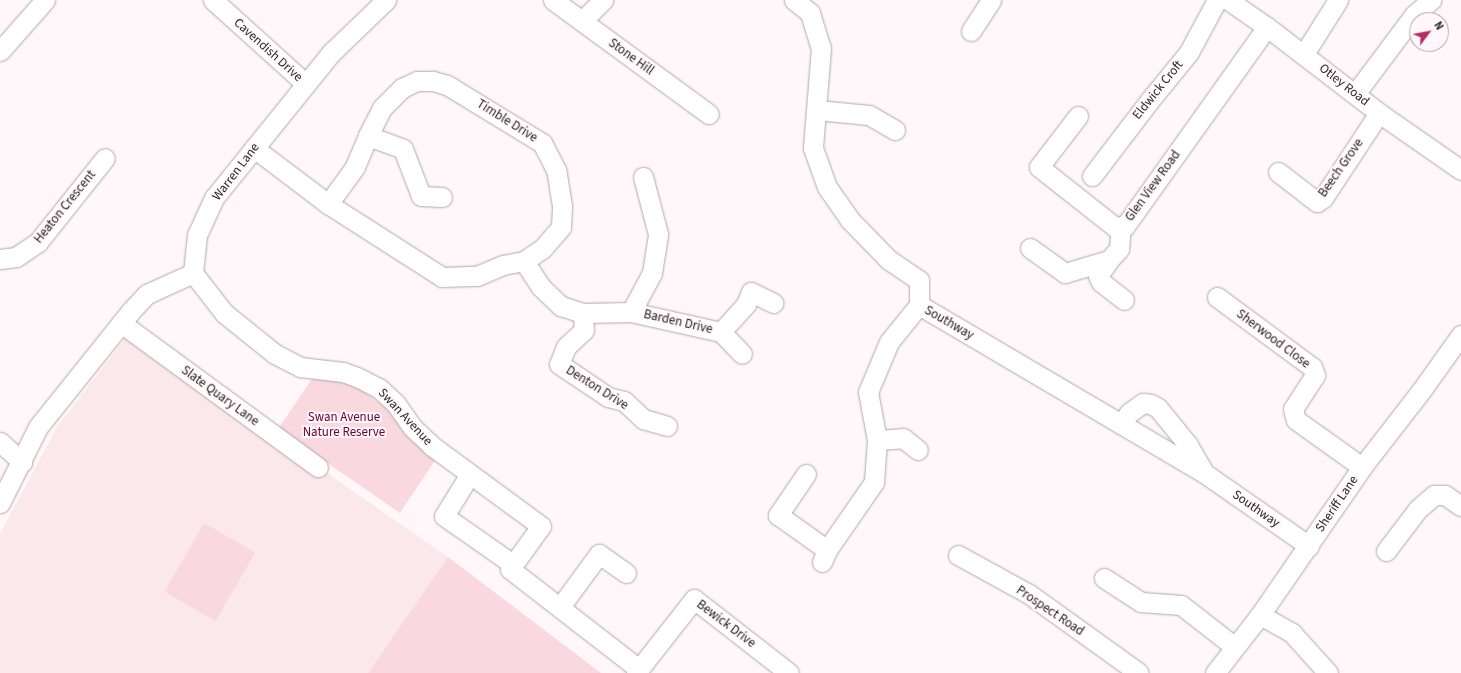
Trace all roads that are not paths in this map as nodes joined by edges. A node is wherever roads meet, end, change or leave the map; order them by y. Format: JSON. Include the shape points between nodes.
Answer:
{"nodes":[{"id":1,"x":45,"y":0,"type":"edge"},
{"id":2,"x":213,"y":0,"type":"edge"},
{"id":3,"x":386,"y":0,"type":"edge"},
{"id":4,"x":553,"y":0,"type":"edge"},
{"id":5,"x":603,"y":0,"type":"edge"},
{"id":6,"x":794,"y":0,"type":"edge"},
{"id":7,"x":991,"y":0,"type":"edge"},
{"id":8,"x":1217,"y":0,"type":"edge"},
{"id":9,"x":1228,"y":0,"type":"edge"},
{"id":10,"x":1338,"y":0,"type":"edge"},
{"id":11,"x":1432,"y":0,"type":"edge"},
{"id":12,"x":582,"y":21,"type":"junction"},
{"id":13,"x":1267,"y":27,"type":"junction"},
{"id":14,"x":971,"y":31,"type":"dead end"},
{"id":15,"x":0,"y":51,"type":"edge"},
{"id":16,"x":1304,"y":54,"type":"junction"},
{"id":17,"x":305,"y":83,"type":"junction"},
{"id":18,"x":1355,"y":94,"type":"junction"},
{"id":19,"x":817,"y":110,"type":"junction"},
{"id":20,"x":1379,"y":112,"type":"junction"},
{"id":21,"x":709,"y":114,"type":"dead end"},
{"id":22,"x":1078,"y":116,"type":"dead end"},
{"id":23,"x":895,"y":130,"type":"dead end"},
{"id":24,"x":368,"y":136,"type":"junction"},
{"id":25,"x":254,"y":148,"type":"junction"},
{"id":26,"x":105,"y":158,"type":"dead end"},
{"id":27,"x":1461,"y":170,"type":"edge"},
{"id":28,"x":1278,"y":172,"type":"dead end"},
{"id":29,"x":1092,"y":176,"type":"dead end"},
{"id":30,"x":643,"y":177,"type":"dead end"},
{"id":31,"x":442,"y":197,"type":"dead end"},
{"id":32,"x":328,"y":204,"type":"junction"},
{"id":33,"x":1121,"y":228,"type":"junction"},
{"id":34,"x":1030,"y":248,"type":"dead end"},
{"id":35,"x":0,"y":259,"type":"edge"},
{"id":36,"x":1109,"y":260,"type":"junction"},
{"id":37,"x":524,"y":261,"type":"junction"},
{"id":38,"x":193,"y":273,"type":"junction"},
{"id":39,"x":1217,"y":297,"type":"dead end"},
{"id":40,"x":1124,"y":300,"type":"dead end"},
{"id":41,"x":774,"y":303,"type":"dead end"},
{"id":42,"x":919,"y":305,"type":"junction"},
{"id":43,"x":631,"y":312,"type":"junction"},
{"id":44,"x":582,"y":313,"type":"junction"},
{"id":45,"x":121,"y":323,"type":"junction"},
{"id":46,"x":721,"y":332,"type":"junction"},
{"id":47,"x":1461,"y":335,"type":"edge"},
{"id":48,"x":742,"y":354,"type":"dead end"},
{"id":49,"x":1121,"y":424,"type":"junction"},
{"id":50,"x":667,"y":426,"type":"dead end"},
{"id":51,"x":877,"y":440,"type":"junction"},
{"id":52,"x":0,"y":442,"type":"edge"},
{"id":53,"x":918,"y":450,"type":"dead end"},
{"id":54,"x":22,"y":462,"type":"junction"},
{"id":55,"x":1362,"y":467,"type":"junction"},
{"id":56,"x":318,"y":468,"type":"dead end"},
{"id":57,"x":1204,"y":473,"type":"junction"},
{"id":58,"x":470,"y":474,"type":"junction"},
{"id":59,"x":806,"y":474,"type":"dead end"},
{"id":60,"x":0,"y":503,"type":"edge"},
{"id":61,"x":1461,"y":506,"type":"edge"},
{"id":62,"x":1309,"y":546,"type":"junction"},
{"id":63,"x":1386,"y":551,"type":"dead end"},
{"id":64,"x":958,"y":555,"type":"dead end"},
{"id":65,"x":514,"y":565,"type":"junction"},
{"id":66,"x":626,"y":573,"type":"dead end"},
{"id":67,"x":1104,"y":578,"type":"dead end"},
{"id":68,"x":560,"y":606,"type":"junction"},
{"id":69,"x":1260,"y":614,"type":"junction"},
{"id":70,"x":1235,"y":646,"type":"junction"},
{"id":71,"x":637,"y":671,"type":"edge"},
{"id":72,"x":789,"y":673,"type":"edge"},
{"id":73,"x":1138,"y":673,"type":"edge"},
{"id":74,"x":1215,"y":673,"type":"edge"},
{"id":75,"x":1328,"y":673,"type":"edge"}],
"edges":[{"from":1,"to":15,"type":"street"},
{"from":2,"to":17,"type":"street","name":"Cavendish Drive"},
{"from":3,"to":17,"type":"street","name":"Warren Lane","via":[[332,52]]},
{"from":4,"to":12,"type":"street","name":"Stone Hill"},
{"from":5,"to":12,"type":"street"},
{"from":6,"to":19,"type":"street","name":"Southway","via":[[810,13],[821,48]]},
{"from":7,"to":14,"type":"street"},
{"from":8,"to":29,"type":"street","name":"Eldwick Croft","via":[[1189,52]]},
{"from":9,"to":13,"type":"street","name":"Otley Road"},
{"from":10,"to":16,"type":"street"},
{"from":11,"to":18,"type":"street","via":[[1414,15]]},
{"from":12,"to":21,"type":"street","name":"Stone Hill"},
{"from":13,"to":16,"type":"street","name":"Otley Road"},
{"from":13,"to":33,"type":"street","name":"Glen View Road","via":[[1125,226]]},
{"from":16,"to":18,"type":"street","name":"Otley Road"},
{"from":17,"to":25,"type":"street","name":"Warren Lane"},
{"from":18,"to":20,"type":"street","name":"Otley Road"},
{"from":19,"to":23,"type":"street","via":[[869,115]]},
{"from":19,"to":42,"type":"street","name":"Southway","via":[[813,148],[827,188],[849,219],[889,260],[919,280]]},
{"from":20,"to":27,"type":"street","name":"Otley Road"},
{"from":20,"to":28,"type":"street","name":"Beech Grove","via":[[1323,198],[1317,202]]},
{"from":22,"to":33,"type":"street","name":"Glen View Road","via":[[1039,167],[1115,227]]},
{"from":24,"to":31,"type":"street","via":[[403,149],[421,196]]},
{"from":24,"to":32,"type":"street","name":"Timble Drive","via":[[355,167]]},
{"from":24,"to":37,"type":"street","name":"Timble Drive","via":[[382,108],[402,88],[416,82],[433,81],[447,85],[542,143],[556,170],[562,206],[561,226],[542,249]]},
{"from":25,"to":32,"type":"street","name":"Timble Drive"},
{"from":25,"to":38,"type":"street","name":"Warren Lane","via":[[214,198],[197,235]]},
{"from":26,"to":35,"type":"street","name":"Heaton Crescent","via":[[38,242],[16,257]]},
{"from":30,"to":43,"type":"street","name":"Barden Drive","via":[[658,234],[652,272]]},
{"from":32,"to":37,"type":"street","name":"Timble Drive","via":[[442,277],[477,276],[503,265]]},
{"from":33,"to":36,"type":"street","via":[[1118,249]]},
{"from":34,"to":36,"type":"street","via":[[1065,273]]},
{"from":36,"to":40,"type":"street","via":[[1098,276],[1101,282]]},
{"from":37,"to":44,"type":"street","name":"Barden Drive","via":[[541,287],[561,306]]},
{"from":38,"to":45,"type":"street","via":[[147,294]]},
{"from":38,"to":58,"type":"street","name":"Swan Avenue","via":[[224,312],[276,354],[300,367],[343,372],[374,384],[396,404],[413,428],[432,446]]},
{"from":39,"to":55,"type":"street","name":"Sherwood Close","via":[[1312,367],[1315,375],[1293,409],[1296,420]]},
{"from":41,"to":46,"type":"street","name":"Barden Drive","via":[[751,292],[746,304]]},
{"from":42,"to":49,"type":"street","name":"Southway"},
{"from":42,"to":51,"type":"street","via":[[889,342],[868,392]]},
{"from":43,"to":44,"type":"street","name":"Barden Drive"},
{"from":43,"to":46,"type":"street","name":"Barden Drive"},
{"from":44,"to":50,"type":"street","name":"Denton Drive","via":[[584,330],[566,346],[559,364],[608,397],[624,401],[643,419]]},
{"from":45,"to":54,"type":"street","via":[[38,427]]},
{"from":45,"to":56,"type":"street","name":"Slate Quary Lane"},
{"from":46,"to":48,"type":"street"},
{"from":47,"to":55,"type":"street","name":"Sheriff Lane","via":[[1422,391]]},
{"from":49,"to":57,"type":"street","name":"Southway"},
{"from":49,"to":57,"type":"street","name":"Southway","via":[[1129,412],[1143,404],[1151,404],[1158,408],[1188,445]]},
{"from":51,"to":53,"type":"street","via":[[903,438]]},
{"from":51,"to":59,"type":"street","via":[[874,482],[825,556],[778,515]]},
{"from":52,"to":54,"type":"street"},
{"from":54,"to":60,"type":"street"},
{"from":55,"to":62,"type":"street","name":"Sheriff Lane"},
{"from":57,"to":62,"type":"street","name":"Southway"},
{"from":58,"to":65,"type":"street","via":[[444,516]]},
{"from":58,"to":65,"type":"street","name":"Swan Avenue","via":[[541,526]]},
{"from":61,"to":63,"type":"street","via":[[1445,495],[1434,495],[1418,509]]},
{"from":62,"to":69,"type":"street","name":"Sheriff Lane"},
{"from":64,"to":73,"type":"street","name":"Prospect Road","via":[[1029,594]]},
{"from":65,"to":68,"type":"street","via":[[510,569]]},
{"from":66,"to":68,"type":"street","via":[[599,554]]},
{"from":67,"to":70,"type":"street","via":[[1142,602],[1181,605]]},
{"from":68,"to":71,"type":"street"},
{"from":69,"to":70,"type":"street","name":"Sheriff Lane"},
{"from":69,"to":75,"type":"street","via":[[1292,633]]},
{"from":70,"to":74,"type":"street","name":"Sheriff Lane"},
{"from":71,"to":72,"type":"street","name":"Bewick Drive","via":[[694,599]]}]}
